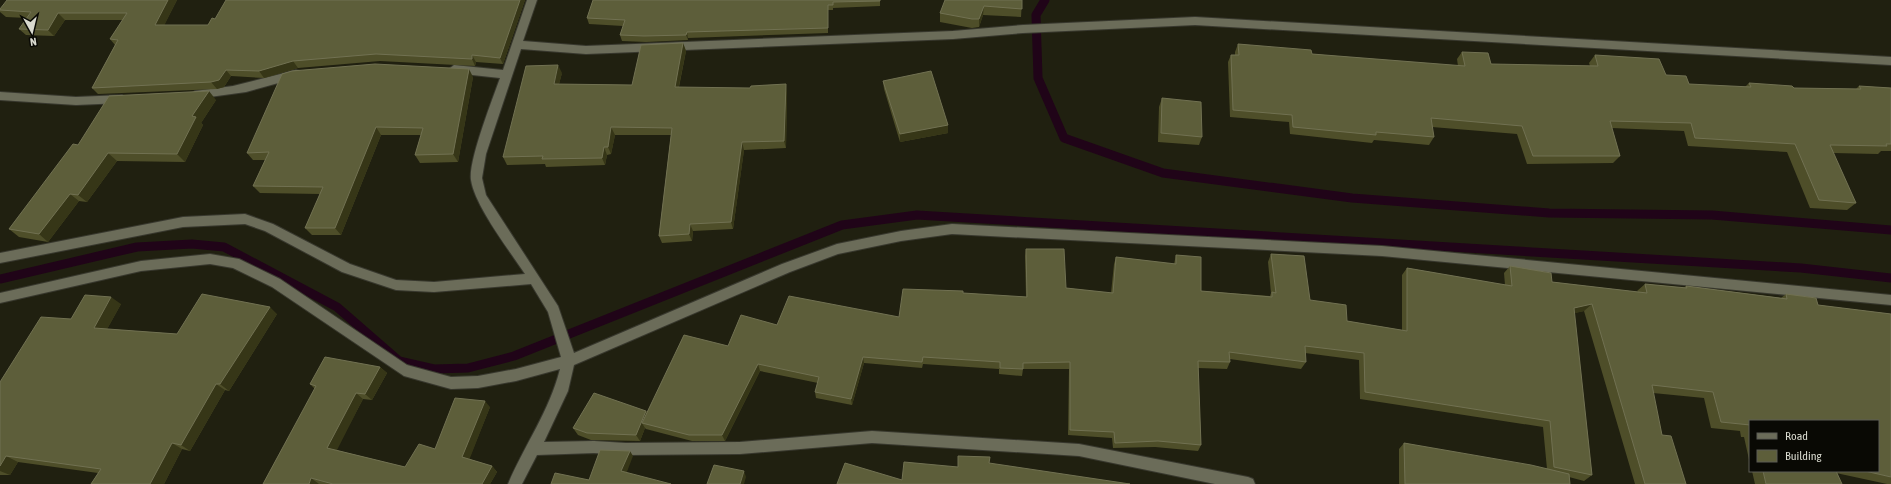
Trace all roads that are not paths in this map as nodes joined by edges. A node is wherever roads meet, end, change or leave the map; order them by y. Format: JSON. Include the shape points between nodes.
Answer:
{"nodes":[{"id":1,"x":532,"y":0,"type":"edge"},
{"id":2,"x":518,"y":45,"type":"junction"},
{"id":3,"x":1891,"y":61,"type":"edge"},
{"id":4,"x":439,"y":68,"type":"edge"},
{"id":5,"x":306,"y":73,"type":"edge"},
{"id":6,"x":506,"y":74,"type":"junction"},
{"id":7,"x":0,"y":96,"type":"edge"},
{"id":8,"x":186,"y":96,"type":"edge"},
{"id":9,"x":132,"y":99,"type":"edge"},
{"id":10,"x":0,"y":258,"type":"edge"},
{"id":11,"x":533,"y":279,"type":"junction"},
{"id":12,"x":0,"y":298,"type":"edge"},
{"id":13,"x":1891,"y":300,"type":"edge"},
{"id":14,"x":568,"y":356,"type":"junction"},
{"id":15,"x":534,"y":449,"type":"junction"},
{"id":16,"x":515,"y":484,"type":"edge"},
{"id":17,"x":1248,"y":484,"type":"edge"}],
"edges":[{"from":1,"to":2,"type":"street"},
{"from":2,"to":3,"type":"street","via":[[586,50],[953,35],[1022,29],[1195,21]]},
{"from":2,"to":6,"type":"street"},
{"from":4,"to":6,"type":"street"},
{"from":5,"to":8,"type":"street","via":[[217,94]]},
{"from":6,"to":11,"type":"street","via":[[480,154],[476,178],[480,196]]},
{"from":7,"to":9,"type":"street","via":[[76,101]]},
{"from":10,"to":11,"type":"street","via":[[183,222],[219,219],[244,220],[269,227],[346,268],[396,285],[434,287]]},
{"from":11,"to":14,"type":"street","via":[[554,310]]},
{"from":12,"to":14,"type":"street","via":[[141,266],[210,259],[235,263],[276,283],[404,370],[451,383],[478,382],[516,375]]},
{"from":13,"to":14,"type":"street","via":[[1382,252],[952,229],[837,249]]},
{"from":14,"to":15,"type":"street","via":[[561,392]]},
{"from":15,"to":16,"type":"street"},
{"from":15,"to":17,"type":"street","via":[[740,448],[872,437],[1079,450]]}]}
